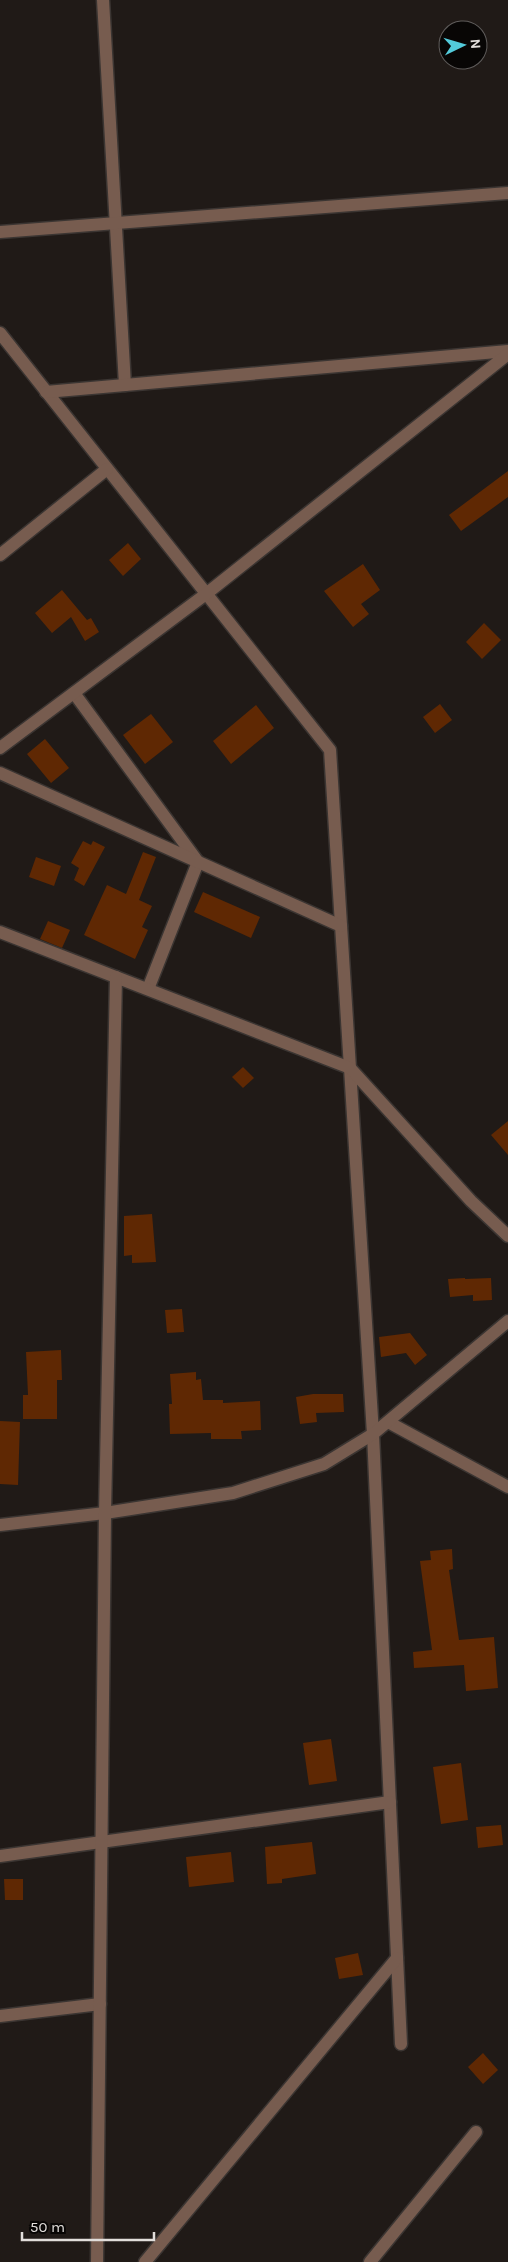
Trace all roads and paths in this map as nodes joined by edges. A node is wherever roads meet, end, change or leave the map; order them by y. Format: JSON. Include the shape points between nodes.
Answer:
{"nodes":[{"id":1,"x":103,"y":0,"type":"edge"},
{"id":2,"x":508,"y":192,"type":"edge"},
{"id":3,"x":116,"y":223,"type":"junction"},
{"id":4,"x":0,"y":232,"type":"edge"},
{"id":5,"x":0,"y":333,"type":"edge"},
{"id":6,"x":508,"y":352,"type":"edge"},
{"id":7,"x":126,"y":385,"type":"junction"},
{"id":8,"x":46,"y":392,"type":"junction"},
{"id":9,"x":106,"y":468,"type":"junction"},
{"id":10,"x":0,"y":554,"type":"edge"},
{"id":11,"x":206,"y":594,"type":"junction"},
{"id":12,"x":74,"y":693,"type":"junction"},
{"id":13,"x":2,"y":742,"type":"edge"},
{"id":14,"x":0,"y":773,"type":"edge"},
{"id":15,"x":198,"y":862,"type":"junction"},
{"id":16,"x":341,"y":926,"type":"junction"},
{"id":17,"x":0,"y":932,"type":"edge"},
{"id":18,"x":116,"y":977,"type":"junction"},
{"id":19,"x":148,"y":989,"type":"junction"},
{"id":20,"x":350,"y":1068,"type":"junction"},
{"id":21,"x":508,"y":1236,"type":"edge"},
{"id":22,"x":508,"y":1321,"type":"edge"},
{"id":23,"x":388,"y":1422,"type":"junction"},
{"id":24,"x":373,"y":1434,"type":"junction"},
{"id":25,"x":508,"y":1487,"type":"edge"},
{"id":26,"x":105,"y":1513,"type":"junction"},
{"id":27,"x":0,"y":1525,"type":"edge"},
{"id":28,"x":390,"y":1802,"type":"junction"},
{"id":29,"x":102,"y":1842,"type":"junction"},
{"id":30,"x":0,"y":1856,"type":"edge"},
{"id":31,"x":397,"y":1958,"type":"junction"},
{"id":32,"x":100,"y":2004,"type":"junction"},
{"id":33,"x":0,"y":2016,"type":"edge"},
{"id":34,"x":401,"y":2044,"type":"dead end"},
{"id":35,"x":476,"y":2132,"type":"dead end"},
{"id":36,"x":97,"y":2262,"type":"edge"},
{"id":37,"x":145,"y":2262,"type":"edge"},
{"id":38,"x":370,"y":2262,"type":"edge"}],
"edges":[{"from":1,"to":3,"type":"street"},
{"from":2,"to":3,"type":"street"},
{"from":3,"to":4,"type":"street"},
{"from":3,"to":7,"type":"street"},
{"from":5,"to":8,"type":"street"},
{"from":6,"to":7,"type":"street"},
{"from":6,"to":11,"type":"street"},
{"from":7,"to":8,"type":"street"},
{"from":8,"to":9,"type":"street"},
{"from":9,"to":10,"type":"street"},
{"from":9,"to":11,"type":"street"},
{"from":11,"to":12,"type":"street"},
{"from":11,"to":16,"type":"street","via":[[330,750]]},
{"from":12,"to":13,"type":"street"},
{"from":12,"to":15,"type":"street"},
{"from":14,"to":15,"type":"street"},
{"from":15,"to":16,"type":"street"},
{"from":15,"to":19,"type":"street"},
{"from":16,"to":20,"type":"street"},
{"from":17,"to":18,"type":"street"},
{"from":18,"to":19,"type":"street"},
{"from":18,"to":26,"type":"street"},
{"from":19,"to":20,"type":"street"},
{"from":20,"to":21,"type":"street","via":[[471,1201]]},
{"from":20,"to":24,"type":"street"},
{"from":22,"to":23,"type":"street"},
{"from":23,"to":24,"type":"street"},
{"from":23,"to":25,"type":"street"},
{"from":24,"to":26,"type":"street","via":[[324,1464],[233,1493]]},
{"from":24,"to":28,"type":"street"},
{"from":26,"to":27,"type":"street"},
{"from":26,"to":29,"type":"street"},
{"from":28,"to":29,"type":"street"},
{"from":28,"to":31,"type":"street"},
{"from":29,"to":30,"type":"street"},
{"from":29,"to":32,"type":"street"},
{"from":31,"to":34,"type":"street"},
{"from":31,"to":37,"type":"street"},
{"from":32,"to":33,"type":"street"},
{"from":32,"to":36,"type":"street"},
{"from":35,"to":38,"type":"street"}]}
